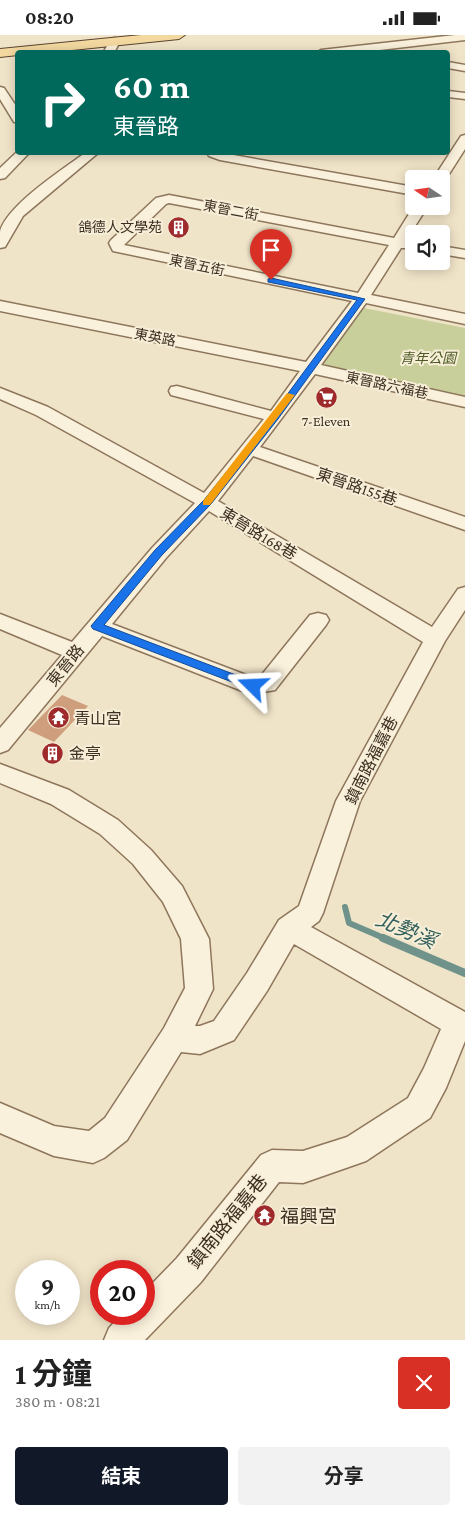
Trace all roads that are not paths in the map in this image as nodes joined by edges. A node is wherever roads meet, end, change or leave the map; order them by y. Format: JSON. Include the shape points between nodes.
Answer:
{"nodes":[{"id":1,"x":80,"y":35,"type":"edge"},
{"id":2,"x":129,"y":35,"type":"edge"},
{"id":3,"x":179,"y":35,"type":"edge"},
{"id":4,"x":465,"y":37,"type":"edge"},
{"id":5,"x":115,"y":41,"type":"junction"},
{"id":6,"x":0,"y":43,"type":"edge"},
{"id":7,"x":0,"y":48,"type":"edge"},
{"id":8,"x":29,"y":50,"type":"edge"},
{"id":9,"x":110,"y":50,"type":"edge"},
{"id":10,"x":348,"y":50,"type":"edge"},
{"id":11,"x":15,"y":51,"type":"edge"},
{"id":12,"x":0,"y":53,"type":"edge"},
{"id":13,"x":450,"y":65,"type":"edge"},
{"id":14,"x":465,"y":68,"type":"edge"},
{"id":15,"x":3,"y":88,"type":"edge"},
{"id":16,"x":450,"y":94,"type":"edge"},
{"id":17,"x":465,"y":96,"type":"edge"},
{"id":18,"x":15,"y":113,"type":"edge"},
{"id":19,"x":450,"y":138,"type":"edge"},
{"id":20,"x":465,"y":140,"type":"edge"},
{"id":21,"x":8,"y":153,"type":"dead end"},
{"id":22,"x":15,"y":153,"type":"edge"},
{"id":23,"x":21,"y":155,"type":"edge"},
{"id":24,"x":89,"y":155,"type":"edge"},
{"id":25,"x":218,"y":155,"type":"edge"},
{"id":26,"x":445,"y":170,"type":"edge"},
{"id":27,"x":0,"y":175,"type":"edge"},
{"id":28,"x":405,"y":189,"type":"edge"},
{"id":29,"x":143,"y":217,"type":"joint"},
{"id":30,"x":0,"y":244,"type":"edge"},
{"id":31,"x":405,"y":244,"type":"edge"},
{"id":32,"x":405,"y":245,"type":"edge"},
{"id":33,"x":450,"y":252,"type":"edge"},
{"id":34,"x":465,"y":254,"type":"edge"},
{"id":35,"x":361,"y":299,"type":"junction"},
{"id":36,"x":0,"y":306,"type":"edge"},
{"id":37,"x":465,"y":319,"type":"edge"},
{"id":38,"x":310,"y":368,"type":"junction"},
{"id":39,"x":177,"y":391,"type":"dead end"},
{"id":40,"x":0,"y":393,"type":"edge"},
{"id":41,"x":465,"y":402,"type":"edge"},
{"id":42,"x":275,"y":417,"type":"junction"},
{"id":43,"x":249,"y":449,"type":"junction"},
{"id":44,"x":207,"y":502,"type":"junction"},
{"id":45,"x":465,"y":524,"type":"edge"},
{"id":46,"x":465,"y":594,"type":"edge"},
{"id":47,"x":318,"y":620,"type":"dead end"},
{"id":48,"x":0,"y":621,"type":"edge"},
{"id":49,"x":96,"y":626,"type":"junction"},
{"id":50,"x":435,"y":639,"type":"junction"},
{"id":51,"x":75,"y":652,"type":"junction"},
{"id":52,"x":0,"y":744,"type":"edge"},
{"id":53,"x":0,"y":773,"type":"edge"},
{"id":54,"x":290,"y":928,"type":"junction"},
{"id":55,"x":174,"y":1038,"type":"junction"},
{"id":56,"x":0,"y":1118,"type":"edge"},
{"id":57,"x":121,"y":1340,"type":"edge"}],
"edges":[{"from":1,"to":6,"type":"main road"},
{"from":2,"to":7,"type":"main road"},
{"from":3,"to":5,"type":"main road"},
{"from":4,"to":10,"type":"street"},
{"from":5,"to":8,"type":"main road"},
{"from":5,"to":9,"type":"street"},
{"from":11,"to":12,"type":"main road"},
{"from":13,"to":14,"type":"street"},
{"from":15,"to":18,"type":"street"},
{"from":16,"to":17,"type":"street"},
{"from":19,"to":20,"type":"street"},
{"from":20,"to":26,"type":"street"},
{"from":21,"to":22,"type":"street"},
{"from":23,"to":27,"type":"street"},
{"from":24,"to":30,"type":"street","via":[[17,214]]},
{"from":25,"to":28,"type":"street"},
{"from":29,"to":31,"type":"street","name":"東晉二街","via":[[161,201],[169,199]]},
{"from":29,"to":35,"type":"street","name":"東晉五街","via":[[116,243],[118,248]]},
{"from":32,"to":35,"type":"street","name":"東晉路"},
{"from":33,"to":34,"type":"street"},
{"from":35,"to":37,"type":"street","name":"東晉五街"},
{"from":35,"to":38,"type":"street","name":"東晉路"},
{"from":36,"to":38,"type":"street","name":"東英路"},
{"from":38,"to":41,"type":"street","name":"東晉路六福巷"},
{"from":38,"to":42,"type":"street","name":"東晉路"},
{"from":39,"to":42,"type":"street"},
{"from":40,"to":44,"type":"street","name":"東晉路168巷","via":[[42,411]]},
{"from":42,"to":43,"type":"street","name":"東晉路"},
{"from":43,"to":44,"type":"street","name":"東晉路"},
{"from":43,"to":45,"type":"street","name":"東晉路155巷"},
{"from":44,"to":49,"type":"street","name":"東晉路"},
{"from":44,"to":50,"type":"street","name":"東晉路168巷"},
{"from":46,"to":50,"type":"street","name":"鎮南路福嘉巷"},
{"from":47,"to":49,"type":"street","via":[[267,684],[253,686]]},
{"from":48,"to":51,"type":"street"},
{"from":49,"to":51,"type":"street","name":"東晉路"},
{"from":50,"to":54,"type":"street","name":"鎮南路福嘉巷","via":[[348,801],[310,913]]},
{"from":51,"to":52,"type":"street","name":"東晉路"},
{"from":53,"to":55,"type":"street","via":[[60,797],[109,827],[142,857],[173,894],[195,939],[199,989]]},
{"from":54,"to":55,"type":"street","name":"鎮南路福嘉巷","via":[[224,1031],[200,1040]]},
{"from":54,"to":57,"type":"street","name":"鎮南路福嘉巷","via":[[458,1023],[419,1108],[354,1150],[303,1167],[272,1166],[189,1270]]},
{"from":55,"to":56,"type":"street","via":[[116,1129],[93,1147],[54,1141]]}]}
